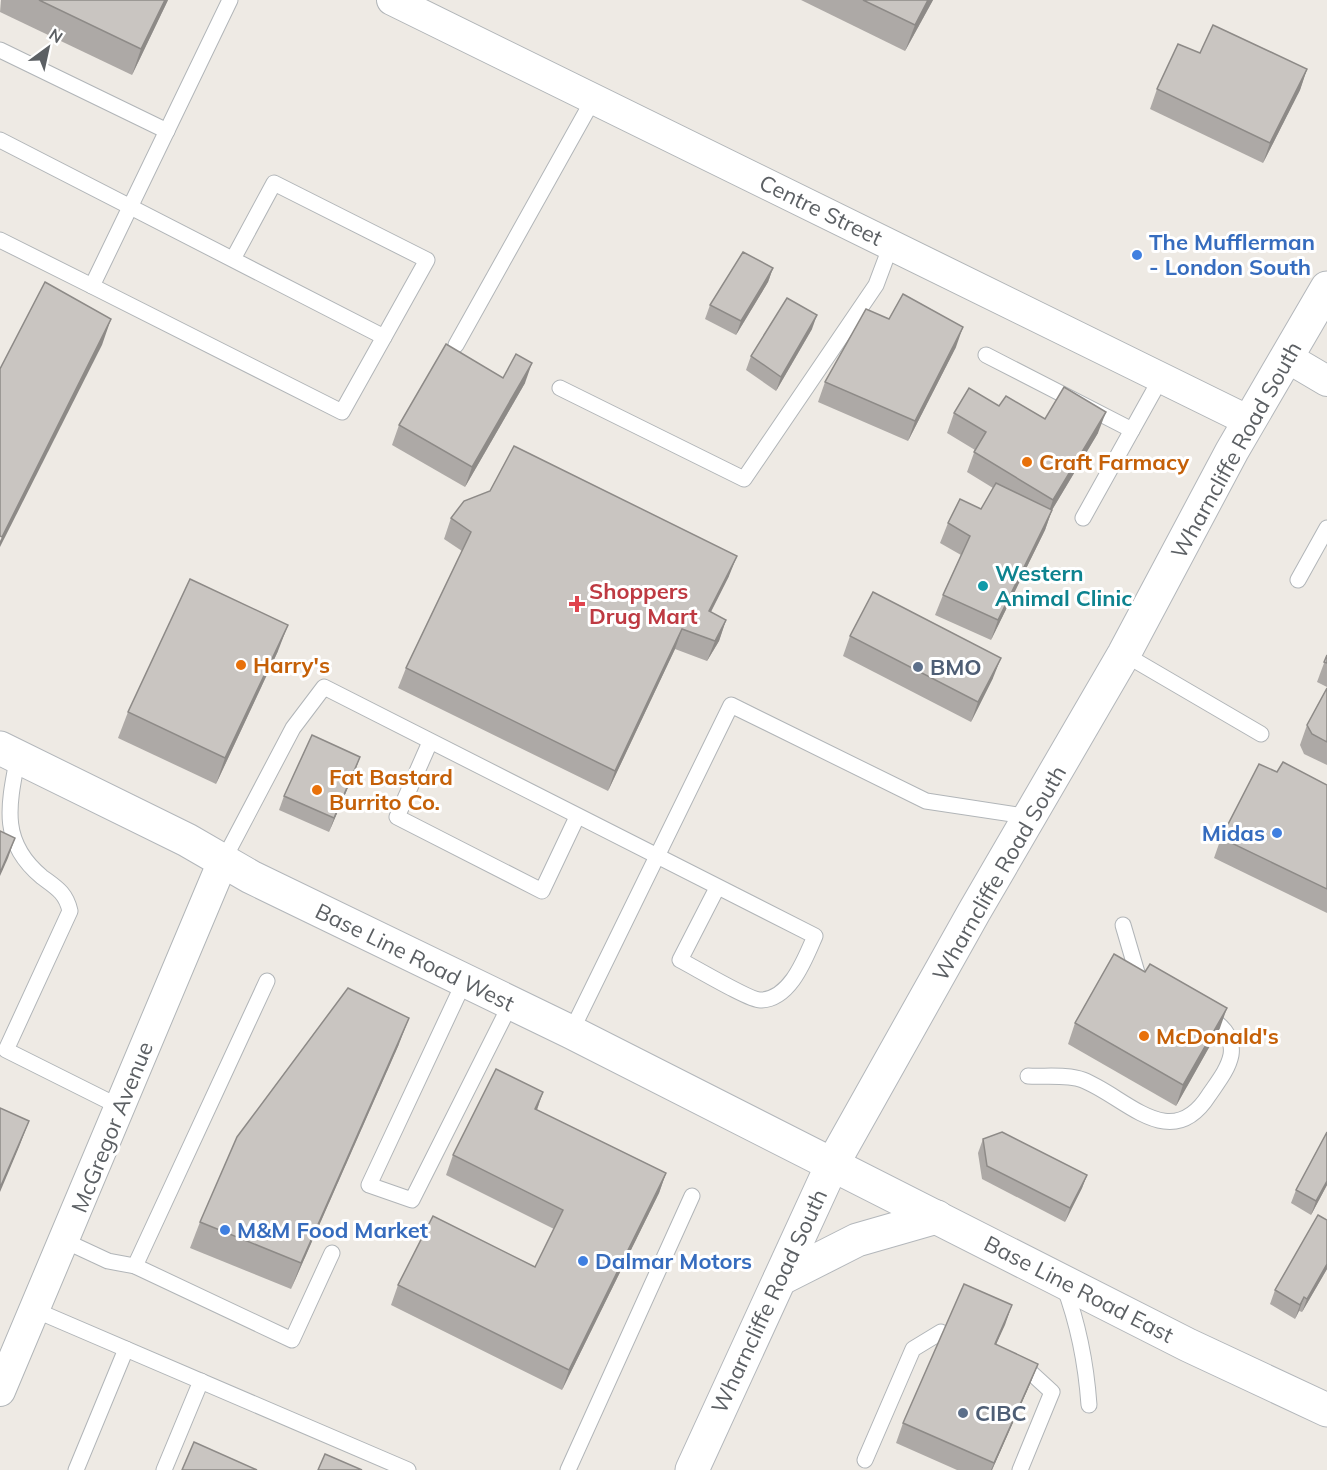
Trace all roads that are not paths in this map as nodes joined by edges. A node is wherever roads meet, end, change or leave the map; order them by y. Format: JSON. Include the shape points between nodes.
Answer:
{"nodes":[{"id":1,"x":230,"y":0,"type":"edge"},
{"id":2,"x":392,"y":0,"type":"edge"},
{"id":3,"x":0,"y":50,"type":"edge"},
{"id":4,"x":594,"y":98,"type":"junction"},
{"id":5,"x":167,"y":131,"type":"junction"},
{"id":6,"x":0,"y":140,"type":"edge"},
{"id":7,"x":131,"y":207,"type":"junction"},
{"id":8,"x":0,"y":240,"type":"edge"},
{"id":9,"x":891,"y":245,"type":"junction"},
{"id":10,"x":233,"y":259,"type":"junction"},
{"id":11,"x":92,"y":286,"type":"junction"},
{"id":12,"x":1327,"y":288,"type":"edge"},
{"id":13,"x":384,"y":337,"type":"junction"},
{"id":14,"x":456,"y":345,"type":"dead end"},
{"id":15,"x":986,"y":355,"type":"dead end"},
{"id":16,"x":1288,"y":358,"type":"junction"},
{"id":17,"x":1161,"y":378,"type":"junction"},
{"id":18,"x":1327,"y":381,"type":"edge"},
{"id":19,"x":560,"y":388,"type":"dead end"},
{"id":20,"x":1249,"y":421,"type":"junction"},
{"id":21,"x":1132,"y":430,"type":"junction"},
{"id":22,"x":1083,"y":518,"type":"dead end"},
{"id":23,"x":1327,"y":528,"type":"edge"},
{"id":24,"x":1298,"y":580,"type":"dead end"},
{"id":25,"x":1125,"y":654,"type":"junction"},
{"id":26,"x":1261,"y":734,"type":"dead end"},
{"id":27,"x":429,"y":742,"type":"junction"},
{"id":28,"x":9,"y":752,"type":"edge"},
{"id":29,"x":577,"y":817,"type":"junction"},
{"id":30,"x":1031,"y":817,"type":"junction"},
{"id":31,"x":656,"y":857,"type":"junction"},
{"id":32,"x":223,"y":861,"type":"junction"},
{"id":33,"x":717,"y":888,"type":"junction"},
{"id":34,"x":1123,"y":925,"type":"dead end"},
{"id":35,"x":267,"y":981,"type":"dead end"},
{"id":36,"x":464,"y":982,"type":"junction"},
{"id":37,"x":1157,"y":987,"type":"edge"},
{"id":38,"x":510,"y":1003,"type":"junction"},
{"id":39,"x":1194,"y":1009,"type":"edge"},
{"id":40,"x":571,"y":1032,"type":"junction"},
{"id":41,"x":1028,"y":1076,"type":"dead end"},
{"id":42,"x":120,"y":1107,"type":"junction"},
{"id":43,"x":832,"y":1165,"type":"junction"},
{"id":44,"x":692,"y":1196,"type":"dead end"},
{"id":45,"x":937,"y":1217,"type":"junction"},
{"id":46,"x":65,"y":1241,"type":"junction"},
{"id":47,"x":332,"y":1253,"type":"dead end"},
{"id":48,"x":135,"y":1266,"type":"junction"},
{"id":49,"x":780,"y":1279,"type":"junction"},
{"id":50,"x":1062,"y":1281,"type":"junction"},
{"id":51,"x":35,"y":1310,"type":"junction"},
{"id":52,"x":941,"y":1332,"type":"edge"},
{"id":53,"x":126,"y":1349,"type":"junction"},
{"id":54,"x":1028,"y":1370,"type":"edge"},
{"id":55,"x":201,"y":1381,"type":"junction"},
{"id":56,"x":0,"y":1391,"type":"edge"},
{"id":57,"x":1089,"y":1405,"type":"dead end"},
{"id":58,"x":1327,"y":1410,"type":"edge"},
{"id":59,"x":865,"y":1460,"type":"dead end"},
{"id":60,"x":76,"y":1470,"type":"edge"},
{"id":61,"x":164,"y":1470,"type":"edge"},
{"id":62,"x":408,"y":1470,"type":"edge"},
{"id":63,"x":567,"y":1470,"type":"edge"},
{"id":64,"x":692,"y":1470,"type":"edge"},
{"id":65,"x":1020,"y":1470,"type":"edge"}],
"edges":[{"from":1,"to":5,"type":"lane"},
{"from":2,"to":4,"type":"street","name":"Centre Street"},
{"from":3,"to":5,"type":"lane"},
{"from":4,"to":9,"type":"street","name":"Centre Street"},
{"from":4,"to":14,"type":"lane"},
{"from":5,"to":7,"type":"lane"},
{"from":6,"to":7,"type":"lane"},
{"from":7,"to":10,"type":"lane"},
{"from":7,"to":11,"type":"lane"},
{"from":8,"to":11,"type":"lane"},
{"from":9,"to":17,"type":"street","name":"Centre Street"},
{"from":9,"to":19,"type":"lane","via":[[876,285],[744,479]]},
{"from":10,"to":13,"type":"lane"},
{"from":10,"to":13,"type":"lane","via":[[274,183],[427,260]]},
{"from":11,"to":13,"type":"lane","via":[[342,412]]},
{"from":12,"to":16,"type":"main road","name":"Wharncliffe Road South"},
{"from":15,"to":21,"type":"lane"},
{"from":16,"to":18,"type":"street"},
{"from":16,"to":20,"type":"main road","name":"Wharncliffe Road South"},
{"from":17,"to":20,"type":"street","name":"Centre Street"},
{"from":17,"to":21,"type":"lane"},
{"from":20,"to":25,"type":"main road","name":"Wharncliffe Road South"},
{"from":21,"to":22,"type":"lane"},
{"from":23,"to":24,"type":"lane"},
{"from":25,"to":26,"type":"lane"},
{"from":25,"to":30,"type":"main road","name":"Wharncliffe Road South"},
{"from":27,"to":29,"type":"lane"},
{"from":27,"to":29,"type":"lane","via":[[397,817],[542,891]]},
{"from":27,"to":32,"type":"lane","via":[[324,687],[293,728]]},
{"from":28,"to":32,"type":"main road","name":"Base Line Road West"},
{"from":28,"to":42,"type":"lane","via":[[9,838],[26,865],[66,895],[70,911],[6,1050]]},
{"from":29,"to":31,"type":"lane"},
{"from":30,"to":31,"type":"lane","via":[[926,801],[731,705]]},
{"from":30,"to":43,"type":"main road","name":"Wharncliffe Road South"},
{"from":31,"to":33,"type":"lane"},
{"from":31,"to":40,"type":"lane"},
{"from":32,"to":36,"type":"main road","name":"Base Line Road West"},
{"from":32,"to":42,"type":"street","name":"McGregor Avenue"},
{"from":33,"to":33,"type":"lane","via":[[815,936],[801,969],[775,997],[758,1000],[680,960]]},
{"from":34,"to":37,"type":"lane","via":[[1138,976]]},
{"from":35,"to":48,"type":"lane"},
{"from":36,"to":38,"type":"main road","name":"Base Line Road West"},
{"from":36,"to":38,"type":"lane","via":[[369,1185],[412,1200]]},
{"from":38,"to":40,"type":"main road","name":"Base Line Road West"},
{"from":39,"to":41,"type":"lane","via":[[1222,1025],[1231,1053],[1227,1067],[1201,1107],[1170,1124],[1155,1121],[1081,1079]]},
{"from":40,"to":43,"type":"main road","name":"Base Line Road West"},
{"from":42,"to":46,"type":"street","name":"McGregor Avenue"},
{"from":43,"to":45,"type":"main road","name":"Base Line Road East"},
{"from":43,"to":49,"type":"main road","name":"Wharncliffe Road South"},
{"from":44,"to":63,"type":"lane"},
{"from":45,"to":49,"type":"main road","via":[[857,1240]]},
{"from":45,"to":50,"type":"main road","name":"Base Line Road East"},
{"from":46,"to":48,"type":"lane","via":[[108,1261]]},
{"from":46,"to":51,"type":"street","name":"McGregor Avenue"},
{"from":47,"to":48,"type":"lane","via":[[292,1340]]},
{"from":49,"to":64,"type":"main road","name":"Wharncliffe Road South"},
{"from":50,"to":57,"type":"lane","via":[[1078,1322]]},
{"from":50,"to":58,"type":"main road","name":"Base Line Road East"},
{"from":51,"to":53,"type":"lane"},
{"from":51,"to":56,"type":"street","name":"McGregor Avenue"},
{"from":52,"to":59,"type":"lane","via":[[913,1349]]},
{"from":53,"to":55,"type":"lane"},
{"from":53,"to":60,"type":"lane"},
{"from":54,"to":65,"type":"lane","via":[[1052,1392]]},
{"from":55,"to":61,"type":"lane"},
{"from":55,"to":62,"type":"lane"}]}
